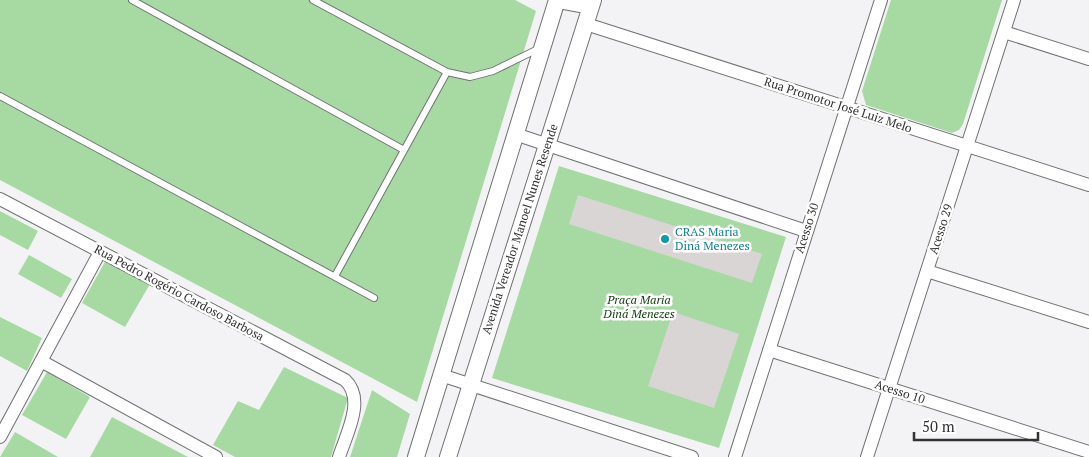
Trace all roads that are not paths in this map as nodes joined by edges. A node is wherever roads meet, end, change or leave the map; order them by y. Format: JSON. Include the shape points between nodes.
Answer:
{"nodes":[{"id":1,"x":132,"y":0,"type":"edge"},
{"id":2,"x":313,"y":0,"type":"edge"},
{"id":3,"x":557,"y":0,"type":"edge"},
{"id":4,"x":881,"y":0,"type":"edge"},
{"id":5,"x":1014,"y":0,"type":"edge"},
{"id":6,"x":592,"y":3,"type":"edge"},
{"id":7,"x":586,"y":24,"type":"junction"},
{"id":8,"x":1004,"y":32,"type":"junction"},
{"id":9,"x":542,"y":48,"type":"junction"},
{"id":10,"x":1089,"y":59,"type":"edge"},
{"id":11,"x":447,"y":72,"type":"junction"},
{"id":12,"x":0,"y":96,"type":"edge"},
{"id":13,"x":846,"y":107,"type":"junction"},
{"id":14,"x":515,"y":134,"type":"junction"},
{"id":15,"x":547,"y":144,"type":"junction"},
{"id":16,"x":967,"y":146,"type":"junction"},
{"id":17,"x":404,"y":150,"type":"junction"},
{"id":18,"x":1089,"y":185,"type":"edge"},
{"id":19,"x":0,"y":198,"type":"edge"},
{"id":20,"x":806,"y":231,"type":"junction"},
{"id":21,"x":100,"y":252,"type":"junction"},
{"id":22,"x":927,"y":271,"type":"junction"},
{"id":23,"x":335,"y":276,"type":"junction"},
{"id":24,"x":374,"y":298,"type":"dead end"},
{"id":25,"x":1089,"y":322,"type":"edge"},
{"id":26,"x":769,"y":350,"type":"junction"},
{"id":27,"x":41,"y":361,"type":"junction"},
{"id":28,"x":441,"y":375,"type":"junction"},
{"id":29,"x":470,"y":384,"type":"junction"},
{"id":30,"x":889,"y":388,"type":"junction"},
{"id":31,"x":0,"y":437,"type":"edge"},
{"id":32,"x":1089,"y":452,"type":"edge"},
{"id":33,"x":216,"y":457,"type":"edge"},
{"id":34,"x":339,"y":457,"type":"edge"},
{"id":35,"x":416,"y":457,"type":"edge"},
{"id":36,"x":448,"y":457,"type":"edge"},
{"id":37,"x":692,"y":457,"type":"edge"},
{"id":38,"x":735,"y":457,"type":"edge"},
{"id":39,"x":867,"y":457,"type":"edge"}],
"edges":[{"from":1,"to":17,"type":"lane"},
{"from":2,"to":11,"type":"lane"},
{"from":3,"to":6,"type":"street"},
{"from":3,"to":9,"type":"street"},
{"from":4,"to":13,"type":"street","name":"Acesso 30"},
{"from":5,"to":8,"type":"street","name":"Acesso 29"},
{"from":6,"to":7,"type":"street","name":"Avenida Vereador Manoel Nunes Resende"},
{"from":7,"to":13,"type":"street","name":"Rua Promotor José Luiz Melo"},
{"from":7,"to":15,"type":"street","name":"Avenida Vereador Manoel Nunes Resende"},
{"from":8,"to":10,"type":"street"},
{"from":8,"to":16,"type":"street","name":"Acesso 29"},
{"from":9,"to":11,"type":"lane","via":[[493,72],[470,77]]},
{"from":9,"to":14,"type":"street"},
{"from":11,"to":17,"type":"lane"},
{"from":12,"to":23,"type":"lane"},
{"from":13,"to":16,"type":"street","name":"Rua Promotor José Luiz Melo"},
{"from":13,"to":20,"type":"street","name":"Acesso 30"},
{"from":14,"to":15,"type":"street"},
{"from":14,"to":28,"type":"street"},
{"from":15,"to":20,"type":"street"},
{"from":15,"to":29,"type":"street","name":"Avenida Vereador Manoel Nunes Resende"},
{"from":16,"to":18,"type":"street","name":"Rua Promotor José Luiz Melo"},
{"from":16,"to":22,"type":"street","name":"Acesso 29"},
{"from":17,"to":23,"type":"lane"},
{"from":19,"to":21,"type":"street","name":"Rua Pedro Rogério Cardoso Barbosa"},
{"from":20,"to":26,"type":"street","name":"Acesso 30"},
{"from":21,"to":27,"type":"street"},
{"from":21,"to":34,"type":"street","name":"Rua Pedro Rogério Cardoso Barbosa","via":[[345,380],[354,391],[354,407]]},
{"from":22,"to":25,"type":"street"},
{"from":22,"to":30,"type":"street","name":"Acesso 29"},
{"from":23,"to":24,"type":"lane"},
{"from":26,"to":30,"type":"street","name":"Acesso 10"},
{"from":26,"to":38,"type":"street","name":"Acesso 30"},
{"from":27,"to":31,"type":"street"},
{"from":27,"to":33,"type":"street"},
{"from":28,"to":29,"type":"street"},
{"from":28,"to":35,"type":"street"},
{"from":29,"to":36,"type":"street","name":"Avenida Vereador Manoel Nunes Resende"},
{"from":29,"to":37,"type":"street"},
{"from":30,"to":32,"type":"street","name":"Acesso 10"},
{"from":30,"to":39,"type":"street","name":"Acesso 29"}]}
